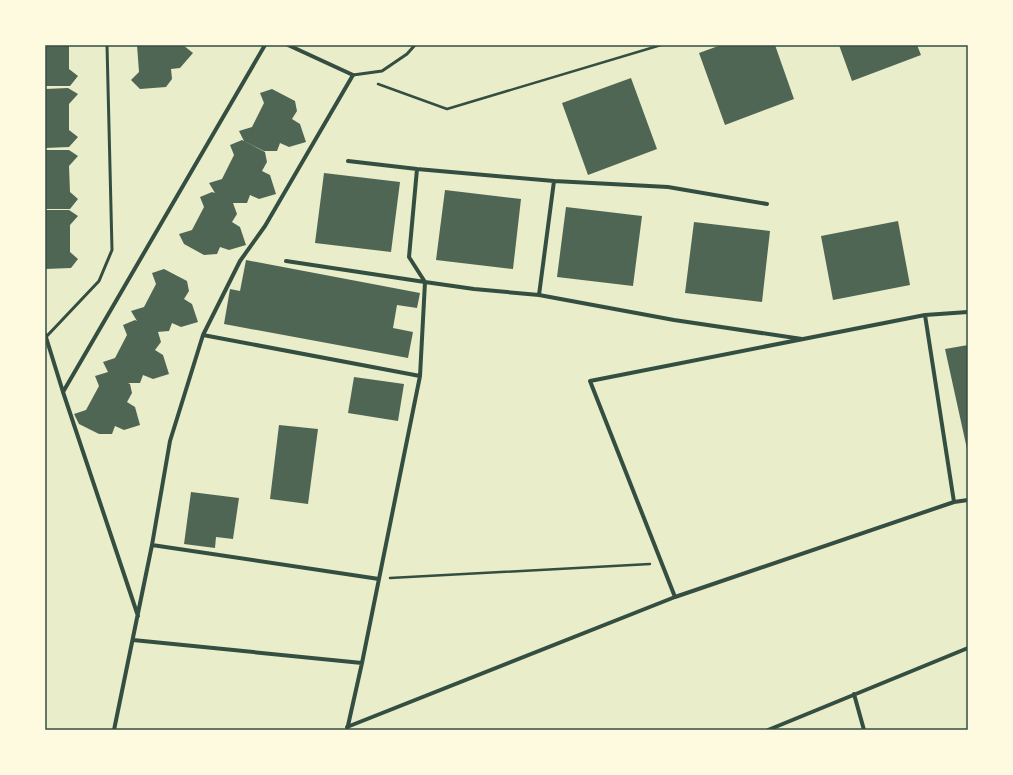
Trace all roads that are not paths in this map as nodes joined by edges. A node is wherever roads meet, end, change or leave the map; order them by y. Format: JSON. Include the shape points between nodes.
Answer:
{"nodes":[{"id":1,"x":107,"y":45,"type":"edge"},
{"id":2,"x":265,"y":45,"type":"edge"},
{"id":3,"x":288,"y":45,"type":"edge"},
{"id":4,"x":415,"y":45,"type":"edge"},
{"id":5,"x":353,"y":75,"type":"junction"},
{"id":6,"x":348,"y":161,"type":"dead end"},
{"id":7,"x":417,"y":169,"type":"junction"},
{"id":8,"x":554,"y":181,"type":"junction"},
{"id":9,"x":767,"y":204,"type":"dead end"},
{"id":10,"x":286,"y":261,"type":"dead end"},
{"id":11,"x":425,"y":282,"type":"junction"},
{"id":12,"x":539,"y":295,"type":"junction"},
{"id":13,"x":968,"y":312,"type":"edge"},
{"id":14,"x":925,"y":315,"type":"junction"},
{"id":15,"x":46,"y":335,"type":"edge"},
{"id":16,"x":203,"y":336,"type":"junction"},
{"id":17,"x":802,"y":339,"type":"junction"},
{"id":18,"x":420,"y":376,"type":"junction"},
{"id":19,"x":63,"y":392,"type":"junction"},
{"id":20,"x":968,"y":500,"type":"edge"},
{"id":21,"x":954,"y":502,"type":"junction"},
{"id":22,"x":152,"y":545,"type":"junction"},
{"id":23,"x":379,"y":579,"type":"junction"},
{"id":24,"x":675,"y":597,"type":"junction"},
{"id":25,"x":138,"y":616,"type":"junction"},
{"id":26,"x":133,"y":640,"type":"junction"},
{"id":27,"x":968,"y":648,"type":"edge"},
{"id":28,"x":362,"y":664,"type":"junction"},
{"id":29,"x":854,"y":694,"type":"junction"},
{"id":30,"x":347,"y":729,"type":"edge"},
{"id":31,"x":114,"y":730,"type":"edge"},
{"id":32,"x":768,"y":730,"type":"edge"},
{"id":33,"x":864,"y":730,"type":"edge"}],
"edges":[{"from":1,"to":15,"type":"lane","via":[[112,250],[99,281]]},
{"from":2,"to":19,"type":"street"},
{"from":3,"to":5,"type":"street"},
{"from":4,"to":5,"type":"lane","via":[[407,54],[382,71]]},
{"from":5,"to":16,"type":"street","via":[[265,226],[240,261]]},
{"from":6,"to":7,"type":"street"},
{"from":7,"to":8,"type":"street"},
{"from":7,"to":11,"type":"street","via":[[409,257]]},
{"from":8,"to":9,"type":"street","via":[[668,187]]},
{"from":8,"to":12,"type":"street"},
{"from":10,"to":11,"type":"street"},
{"from":11,"to":12,"type":"street"},
{"from":11,"to":18,"type":"street"},
{"from":12,"to":17,"type":"street","via":[[674,320]]},
{"from":13,"to":14,"type":"street"},
{"from":14,"to":17,"type":"street"},
{"from":14,"to":21,"type":"street"},
{"from":15,"to":19,"type":"street"},
{"from":16,"to":18,"type":"street"},
{"from":16,"to":22,"type":"street","via":[[170,441]]},
{"from":17,"to":24,"type":"street","via":[[590,381]]},
{"from":18,"to":23,"type":"street"},
{"from":19,"to":25,"type":"street"},
{"from":20,"to":21,"type":"street"},
{"from":21,"to":24,"type":"street"},
{"from":22,"to":23,"type":"street"},
{"from":22,"to":25,"type":"street"},
{"from":23,"to":28,"type":"street"},
{"from":24,"to":30,"type":"street"},
{"from":25,"to":26,"type":"street"},
{"from":26,"to":28,"type":"street"},
{"from":26,"to":31,"type":"street"},
{"from":27,"to":29,"type":"street"},
{"from":28,"to":30,"type":"street"},
{"from":29,"to":32,"type":"street"},
{"from":29,"to":33,"type":"street"}]}
